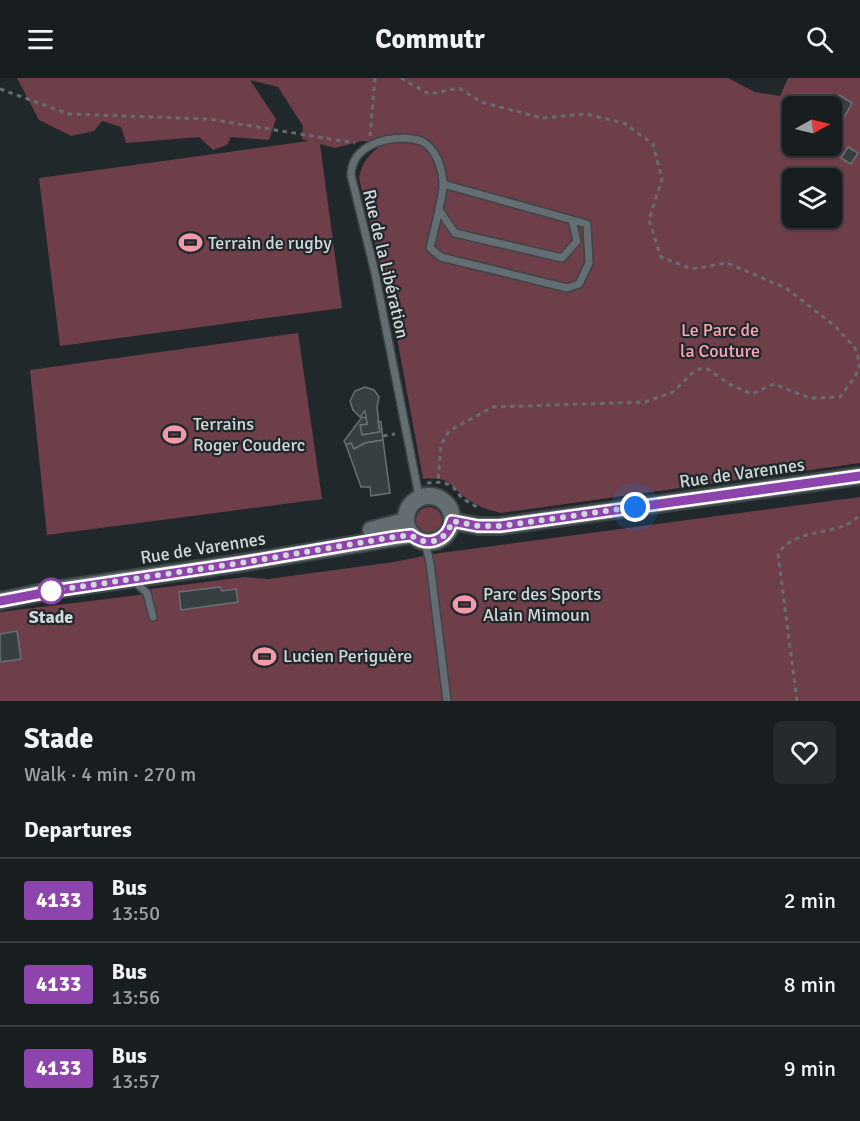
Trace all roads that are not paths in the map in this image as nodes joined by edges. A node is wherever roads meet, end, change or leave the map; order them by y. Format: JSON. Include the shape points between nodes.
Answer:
{"nodes":[{"id":1,"x":443,"y":184,"type":"junction"},
{"id":2,"x":439,"y":210,"type":"junction"},
{"id":3,"x":572,"y":220,"type":"junction"},
{"id":4,"x":860,"y":476,"type":"edge"},
{"id":5,"x":421,"y":497,"type":"junction"},
{"id":6,"x":452,"y":521,"type":"junction"},
{"id":7,"x":414,"y":533,"type":"junction"},
{"id":8,"x":132,"y":579,"type":"junction"},
{"id":9,"x":0,"y":591,"type":"edge"},
{"id":10,"x":0,"y":601,"type":"edge"},
{"id":11,"x":153,"y":617,"type":"dead end"},
{"id":12,"x":447,"y":701,"type":"edge"}],
"edges":[{"from":1,"to":2,"type":"lane"},
{"from":1,"to":3,"type":"lane"},
{"from":1,"to":5,"type":"lane","name":"Rue de la Libération","via":[[434,152],[423,142],[409,138],[392,138],[369,146],[351,166]]},
{"from":2,"to":3,"type":"lane","via":[[454,233],[562,258],[577,241]]},
{"from":2,"to":3,"type":"lane","via":[[429,248],[441,257],[567,288],[579,284],[589,263],[587,224]]},
{"from":4,"to":6,"type":"street","name":"Rue de Varennes","via":[[500,526]]},
{"from":5,"to":6,"type":"street","via":[[429,495],[443,501]]},
{"from":5,"to":7,"type":"street","via":[[409,506]]},
{"from":6,"to":7,"type":"street","via":[[440,540]]},
{"from":7,"to":8,"type":"street","name":"Rue de Varennes"},
{"from":7,"to":9,"type":"street","name":"Rue de Varennes","via":[[392,526]]},
{"from":7,"to":12,"type":"lane","via":[[430,563]]},
{"from":8,"to":10,"type":"street","name":"Rue de Varennes"},
{"from":8,"to":11,"type":"lane","via":[[147,593]]}]}
